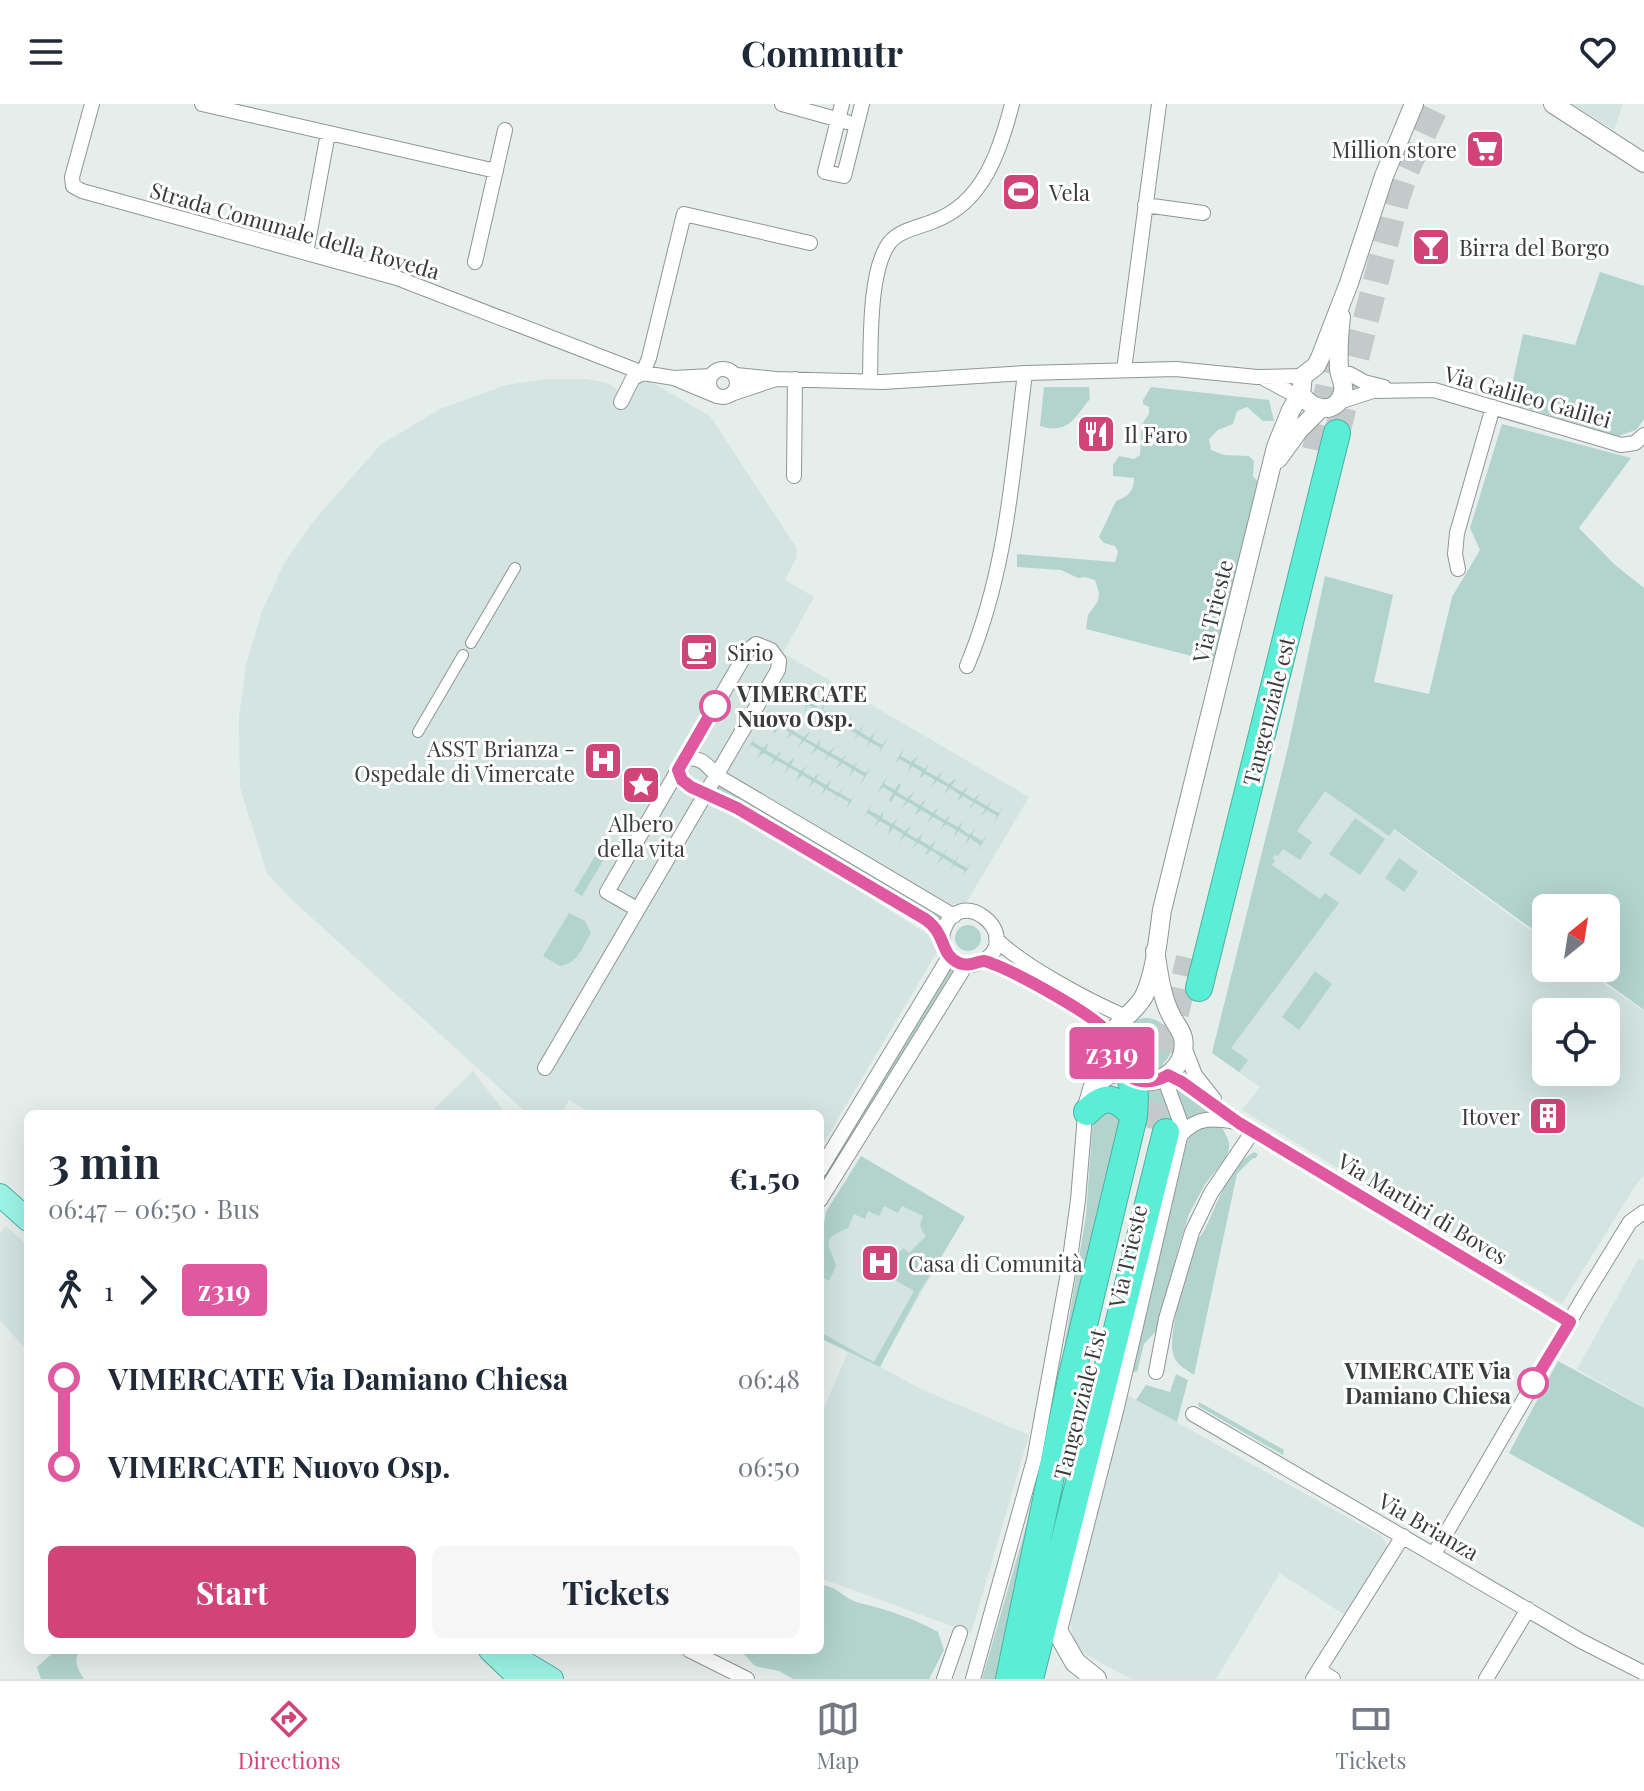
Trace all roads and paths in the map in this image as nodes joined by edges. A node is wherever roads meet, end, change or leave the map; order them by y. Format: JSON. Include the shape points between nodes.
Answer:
{"nodes":[{"id":1,"x":92,"y":104,"type":"edge"},
{"id":2,"x":202,"y":104,"type":"edge"},
{"id":3,"x":782,"y":104,"type":"edge"},
{"id":4,"x":842,"y":104,"type":"edge"},
{"id":5,"x":862,"y":104,"type":"edge"},
{"id":6,"x":1012,"y":104,"type":"edge"},
{"id":7,"x":1159,"y":104,"type":"edge"},
{"id":8,"x":1414,"y":104,"type":"edge"},
{"id":9,"x":1553,"y":104,"type":"edge"},
{"id":10,"x":838,"y":119,"type":"junction"},
{"id":11,"x":857,"y":124,"type":"junction"},
{"id":12,"x":505,"y":130,"type":"dead end"},
{"id":13,"x":328,"y":133,"type":"junction"},
{"id":14,"x":1644,"y":163,"type":"edge"},
{"id":15,"x":496,"y":171,"type":"junction"},
{"id":16,"x":1145,"y":205,"type":"junction"},
{"id":17,"x":1203,"y":213,"type":"dead end"},
{"id":18,"x":810,"y":243,"type":"dead end"},
{"id":19,"x":306,"y":253,"type":"junction"},
{"id":20,"x":475,"y":262,"type":"dead end"},
{"id":21,"x":1343,"y":298,"type":"junction"},
{"id":22,"x":1124,"y":370,"type":"junction"},
{"id":23,"x":643,"y":373,"type":"junction"},
{"id":24,"x":1025,"y":373,"type":"junction"},
{"id":25,"x":1339,"y":374,"type":"junction"},
{"id":26,"x":736,"y":375,"type":"junction"},
{"id":27,"x":711,"y":376,"type":"junction"},
{"id":28,"x":674,"y":378,"type":"junction"},
{"id":29,"x":1306,"y":378,"type":"junction"},
{"id":30,"x":776,"y":379,"type":"junction"},
{"id":31,"x":795,"y":379,"type":"junction"},
{"id":32,"x":870,"y":381,"type":"junction"},
{"id":33,"x":1396,"y":389,"type":"junction"},
{"id":34,"x":734,"y":393,"type":"junction"},
{"id":35,"x":717,"y":396,"type":"junction"},
{"id":36,"x":621,"y":402,"type":"dead end"},
{"id":37,"x":1328,"y":406,"type":"junction"},
{"id":38,"x":1493,"y":407,"type":"junction"},
{"id":39,"x":1337,"y":433,"type":"tunnel mouth"},
{"id":40,"x":1644,"y":435,"type":"edge"},
{"id":41,"x":1315,"y":450,"type":"tunnel mouth"},
{"id":42,"x":1272,"y":468,"type":"junction"},
{"id":43,"x":794,"y":476,"type":"dead end"},
{"id":44,"x":515,"y":568,"type":"dead end"},
{"id":45,"x":1458,"y":569,"type":"dead end"},
{"id":46,"x":471,"y":643,"type":"dead end"},
{"id":47,"x":463,"y":655,"type":"dead end"},
{"id":48,"x":967,"y":666,"type":"dead end"},
{"id":49,"x":418,"y":732,"type":"dead end"},
{"id":50,"x":681,"y":765,"type":"junction"},
{"id":51,"x":716,"y":775,"type":"junction"},
{"id":52,"x":705,"y":794,"type":"junction"},
{"id":53,"x":637,"y":909,"type":"junction"},
{"id":54,"x":954,"y":916,"type":"junction"},
{"id":55,"x":942,"y":937,"type":"junction"},
{"id":56,"x":996,"y":939,"type":"junction"},
{"id":57,"x":1155,"y":951,"type":"junction"},
{"id":58,"x":949,"y":957,"type":"junction"},
{"id":59,"x":1189,"y":958,"type":"tunnel mouth"},
{"id":60,"x":983,"y":961,"type":"junction"},
{"id":61,"x":966,"y":965,"type":"junction"},
{"id":62,"x":1199,"y":988,"type":"tunnel mouth"},
{"id":63,"x":1127,"y":1014,"type":"junction"},
{"id":64,"x":1172,"y":1018,"type":"junction"},
{"id":65,"x":1111,"y":1044,"type":"junction"},
{"id":66,"x":1184,"y":1047,"type":"junction"},
{"id":67,"x":545,"y":1068,"type":"dead end"},
{"id":68,"x":1127,"y":1075,"type":"junction"},
{"id":69,"x":1166,"y":1076,"type":"junction"},
{"id":70,"x":1221,"y":1109,"type":"junction"},
{"id":71,"x":1086,"y":1118,"type":"junction"},
{"id":72,"x":1239,"y":1123,"type":"junction"},
{"id":73,"x":1157,"y":1128,"type":"junction"},
{"id":74,"x":1253,"y":1131,"type":"junction"},
{"id":75,"x":824,"y":1163,"type":"edge"},
{"id":76,"x":824,"y":1194,"type":"edge"},
{"id":77,"x":0,"y":1195,"type":"edge"},
{"id":78,"x":1644,"y":1212,"type":"edge"},
{"id":79,"x":24,"y":1216,"type":"edge"},
{"id":80,"x":1570,"y":1322,"type":"junction"},
{"id":81,"x":1156,"y":1372,"type":"dead end"},
{"id":82,"x":1193,"y":1414,"type":"dead end"},
{"id":83,"x":1403,"y":1536,"type":"junction"},
{"id":84,"x":1434,"y":1554,"type":"junction"},
{"id":85,"x":1528,"y":1609,"type":"junction"},
{"id":86,"x":960,"y":1633,"type":"dead end"},
{"id":87,"x":1059,"y":1634,"type":"junction"},
{"id":88,"x":502,"y":1654,"type":"edge"},
{"id":89,"x":504,"y":1654,"type":"edge"},
{"id":90,"x":506,"y":1654,"type":"edge"},
{"id":91,"x":697,"y":1654,"type":"edge"},
{"id":92,"x":1644,"y":1673,"type":"edge"},
{"id":93,"x":1316,"y":1674,"type":"edge"},
{"id":94,"x":1015,"y":1675,"type":"edge"},
{"id":95,"x":520,"y":1679,"type":"edge"},
{"id":96,"x":536,"y":1679,"type":"edge"},
{"id":97,"x":552,"y":1679,"type":"edge"},
{"id":98,"x":747,"y":1679,"type":"edge"},
{"id":99,"x":944,"y":1679,"type":"edge"},
{"id":100,"x":973,"y":1679,"type":"edge"},
{"id":101,"x":1047,"y":1679,"type":"edge"},
{"id":102,"x":1096,"y":1679,"type":"edge"},
{"id":103,"x":1333,"y":1679,"type":"edge"},
{"id":104,"x":1486,"y":1679,"type":"edge"}],
"edges":[{"from":1,"to":19,"type":"street","name":"Strada Comunale della Roveda","via":[[73,186]]},
{"from":2,"to":13,"type":"street"},
{"from":3,"to":10,"type":"street"},
{"from":4,"to":10,"type":"street"},
{"from":5,"to":11,"type":"street"},
{"from":6,"to":32,"type":"street","via":[[991,169],[967,202],[891,241],[883,256],[875,275]]},
{"from":7,"to":16,"type":"street"},
{"from":8,"to":21,"type":"street","name":"Via Trieste"},
{"from":9,"to":14,"type":"street"},
{"from":10,"to":11,"type":"street"},
{"from":10,"to":11,"type":"street","via":[[825,172],[844,176]]},
{"from":12,"to":15,"type":"street"},
{"from":13,"to":15,"type":"street"},
{"from":13,"to":19,"type":"street"},
{"from":15,"to":20,"type":"street"},
{"from":16,"to":17,"type":"street"},
{"from":16,"to":22,"type":"street"},
{"from":18,"to":23,"type":"street","via":[[684,214]]},
{"from":19,"to":23,"type":"street","name":"Strada Comunale della Roveda","via":[[397,278]]},
{"from":21,"to":25,"type":"street","name":"Via Trieste"},
{"from":21,"to":29,"type":"street","name":"Via Trieste"},
{"from":22,"to":24,"type":"street","name":"Strada Comunale della Roveda"},
{"from":22,"to":29,"type":"street","name":"Strada Comunale della Roveda","via":[[1257,377],[1291,393]]},
{"from":23,"to":28,"type":"street","name":"Strada Comunale della Roveda"},
{"from":23,"to":36,"type":"street","via":[[633,378]]},
{"from":24,"to":32,"type":"street","name":"Strada Comunale della Roveda"},
{"from":24,"to":48,"type":"street","via":[[1003,550]]},
{"from":25,"to":29,"type":"street","via":[[1330,367]]},
{"from":25,"to":33,"type":"street","name":"Via Galileo Galilei"},
{"from":25,"to":37,"type":"street","name":"Via Trieste","via":[[1343,392]]},
{"from":26,"to":27,"type":"street","name":"Strada Comunale della Roveda","via":[[723,369]]},
{"from":26,"to":30,"type":"street","name":"Strada Comunale della Roveda"},
{"from":26,"to":34,"type":"street"},
{"from":27,"to":28,"type":"street","name":"Strada Comunale della Roveda"},
{"from":27,"to":35,"type":"street","via":[[709,385]]},
{"from":28,"to":35,"type":"street","name":"Strada Comunale della Roveda"},
{"from":29,"to":37,"type":"street","via":[[1306,403]]},
{"from":29,"to":42,"type":"street","name":"Via Trieste","via":[[1282,430]]},
{"from":30,"to":31,"type":"street","name":"Strada Comunale della Roveda"},
{"from":30,"to":34,"type":"street","name":"Strada Comunale della Roveda"},
{"from":31,"to":32,"type":"street","name":"Strada Comunale della Roveda"},
{"from":31,"to":43,"type":"street"},
{"from":33,"to":37,"type":"street","name":"Via Galileo Galilei"},
{"from":33,"to":38,"type":"street","name":"Via Galileo Galilei","via":[[1434,390]]},
{"from":34,"to":35,"type":"street","name":"Strada Comunale della Roveda"},
{"from":37,"to":42,"type":"street","name":"Via Trieste","via":[[1299,430]]},
{"from":38,"to":40,"type":"street","name":"Via Galileo Galilei","via":[[1621,445]]},
{"from":38,"to":45,"type":"street","via":[[1457,533]]},
{"from":39,"to":62,"type":"highway","name":"Tangenziale est"},
{"from":41,"to":59,"type":"highway","name":"Tangenziale est"},
{"from":42,"to":57,"type":"street","name":"Via Trieste"},
{"from":44,"to":46,"type":"street"},
{"from":47,"to":49,"type":"street"},
{"from":50,"to":51,"type":"street","via":[[698,758]]},
{"from":50,"to":51,"type":"street","via":[[748,650],[756,644],[766,646],[779,661],[778,670]]},
{"from":50,"to":52,"type":"street","via":[[685,784]]},
{"from":50,"to":53,"type":"street","via":[[607,892]]},
{"from":51,"to":52,"type":"street"},
{"from":51,"to":54,"type":"street"},
{"from":52,"to":53,"type":"street"},
{"from":52,"to":55,"type":"street","via":[[925,919]]},
{"from":53,"to":67,"type":"street"},
{"from":54,"to":55,"type":"street"},
{"from":54,"to":56,"type":"street","via":[[979,913],[992,923]]},
{"from":55,"to":58,"type":"street"},
{"from":56,"to":60,"type":"street"},
{"from":56,"to":63,"type":"street","via":[[1105,1009]]},
{"from":57,"to":63,"type":"street","name":"Via Trieste","via":[[1144,997]]},
{"from":57,"to":64,"type":"street","name":"Via Trieste"},
{"from":58,"to":61,"type":"street"},
{"from":58,"to":75,"type":"street"},
{"from":60,"to":61,"type":"street"},
{"from":60,"to":65,"type":"street","via":[[1007,969],[1093,1019]]},
{"from":61,"to":76,"type":"street"},
{"from":63,"to":64,"type":"street","via":[[1152,1008]]},
{"from":63,"to":65,"type":"street","name":"Via Trieste"},
{"from":64,"to":66,"type":"street","name":"Via Trieste"},
{"from":65,"to":68,"type":"street","via":[[1118,1067]]},
{"from":65,"to":71,"type":"street","name":"Via Trieste","via":[[1092,1082]]},
{"from":66,"to":69,"type":"street","via":[[1182,1058]]},
{"from":66,"to":70,"type":"street","name":"Via Martiri di Boves","via":[[1195,1075]]},
{"from":68,"to":69,"type":"street","via":[[1149,1081]]},
{"from":68,"to":71,"type":"street","name":"Via Trieste","via":[[1115,1074],[1101,1083]]},
{"from":68,"to":73,"type":"highway"},
{"from":69,"to":70,"type":"street","name":"Via Martiri di Boves"},
{"from":69,"to":73,"type":"street","name":"Via Trieste","via":[[1180,1121]]},
{"from":70,"to":72,"type":"street","name":"Via Martiri di Boves"},
{"from":71,"to":73,"type":"highway","via":[[1098,1101],[1110,1099]]},
{"from":71,"to":100,"type":"street","name":"Via Trieste","via":[[1068,1273],[1034,1460]]},
{"from":72,"to":73,"type":"street","name":"Via Martiri di Boves","via":[[1216,1119]]},
{"from":72,"to":74,"type":"street","name":"Via Martiri di Boves"},
{"from":73,"to":87,"type":"street","name":"Via Trieste","via":[[1117,1407]]},
{"from":73,"to":94,"type":"highway","name":"Tangenziale Est"},
{"from":74,"to":80,"type":"street","name":"Via Martiri di Boves"},
{"from":74,"to":81,"type":"street","via":[[1192,1232]]},
{"from":77,"to":79,"type":"main road"},
{"from":78,"to":80,"type":"street","via":[[1630,1222]]},
{"from":80,"to":84,"type":"street"},
{"from":82,"to":83,"type":"street","name":"Via Brianza"},
{"from":83,"to":84,"type":"street","name":"Via Brianza"},
{"from":83,"to":93,"type":"street"},
{"from":84,"to":85,"type":"street","name":"Via Brianza"},
{"from":85,"to":92,"type":"street","name":"Via Brianza"},
{"from":85,"to":104,"type":"street"},
{"from":86,"to":99,"type":"street"},
{"from":87,"to":101,"type":"highway"},
{"from":87,"to":102,"type":"main road","via":[[1075,1662]]},
{"from":88,"to":95,"type":"main road"},
{"from":89,"to":96,"type":"main road"},
{"from":90,"to":97,"type":"main road"},
{"from":91,"to":98,"type":"street"},
{"from":93,"to":103,"type":"street"}]}
